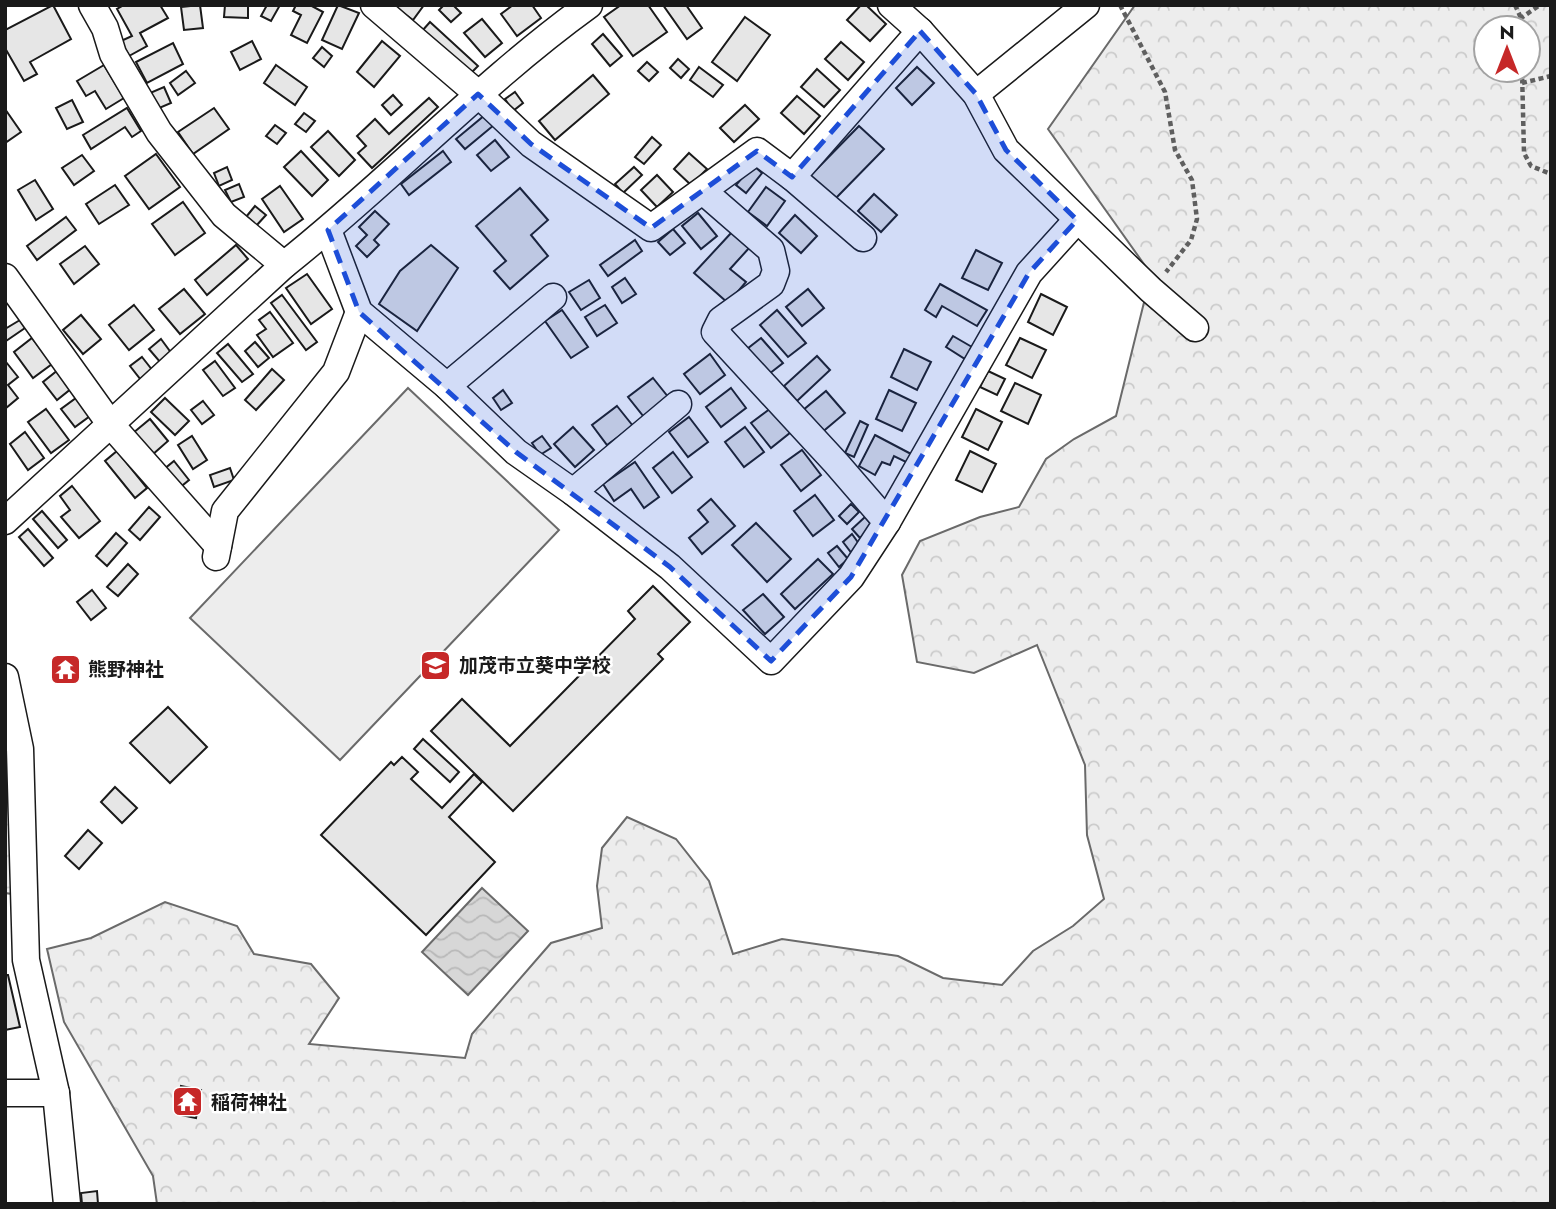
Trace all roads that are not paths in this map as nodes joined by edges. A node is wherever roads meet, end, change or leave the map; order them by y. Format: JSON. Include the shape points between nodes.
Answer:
{"nodes":[{"id":1,"x":92,"y":5,"type":"edge"},
{"id":2,"x":374,"y":5,"type":"edge"},
{"id":3,"x":891,"y":5,"type":"edge"},
{"id":4,"x":1086,"y":5,"type":"edge"},
{"id":5,"x":586,"y":6,"type":"edge"},
{"id":6,"x":920,"y":31,"type":"junction"},
{"id":7,"x":478,"y":94,"type":"junction"},
{"id":8,"x":976,"y":94,"type":"junction"},
{"id":9,"x":792,"y":177,"type":"junction"},
{"id":10,"x":703,"y":191,"type":"junction"},
{"id":11,"x":1077,"y":220,"type":"junction"},
{"id":12,"x":328,"y":230,"type":"junction"},
{"id":13,"x":863,"y":239,"type":"dead end"},
{"id":14,"x":284,"y":265,"type":"junction"},
{"id":15,"x":5,"y":277,"type":"edge"},
{"id":16,"x":553,"y":297,"type":"dead end"},
{"id":17,"x":359,"y":312,"type":"junction"},
{"id":18,"x":1195,"y":328,"type":"dead end"},
{"id":19,"x":447,"y":386,"type":"junction"},
{"id":20,"x":678,"y":404,"type":"dead end"},
{"id":21,"x":111,"y":425,"type":"junction"},
{"id":22,"x":573,"y":492,"type":"junction"},
{"id":23,"x":5,"y":521,"type":"edge"},
{"id":24,"x":887,"y":522,"type":"junction"},
{"id":25,"x":5,"y":677,"type":"edge"},
{"id":26,"x":5,"y":1093,"type":"edge"},
{"id":27,"x":57,"y":1093,"type":"junction"},
{"id":28,"x":67,"y":1204,"type":"edge"}],
"edges":[{"from":1,"to":14,"type":"street","via":[[106,28],[113,54],[159,132],[224,215]]},
{"from":2,"to":7,"type":"street"},
{"from":3,"to":6,"type":"street"},
{"from":4,"to":8,"type":"street"},
{"from":5,"to":7,"type":"street"},
{"from":6,"to":8,"type":"street"},
{"from":6,"to":9,"type":"street"},
{"from":7,"to":10,"type":"street","via":[[531,144],[651,228]]},
{"from":7,"to":12,"type":"street"},
{"from":8,"to":11,"type":"street","via":[[1006,150]]},
{"from":9,"to":10,"type":"street","via":[[757,151]]},
{"from":9,"to":13,"type":"street"},
{"from":10,"to":24,"type":"street","via":[[771,250],[776,271],[771,284],[721,320],[715,332]]},
{"from":11,"to":18,"type":"street"},
{"from":11,"to":24,"type":"street","via":[[1029,273]]},
{"from":12,"to":14,"type":"street"},
{"from":12,"to":17,"type":"street"},
{"from":14,"to":21,"type":"street"},
{"from":15,"to":21,"type":"street"},
{"from":16,"to":19,"type":"street"},
{"from":17,"to":19,"type":"street"},
{"from":17,"to":21,"type":"street","via":[[336,372],[225,511],[217,552]]},
{"from":19,"to":22,"type":"street","via":[[516,452]]},
{"from":20,"to":22,"type":"street"},
{"from":21,"to":23,"type":"street"},
{"from":22,"to":24,"type":"street","via":[[670,567],[771,660],[851,578]]},
{"from":25,"to":27,"type":"street","via":[[20,749],[26,960]]},
{"from":26,"to":27,"type":"street"},
{"from":27,"to":28,"type":"street"}]}
